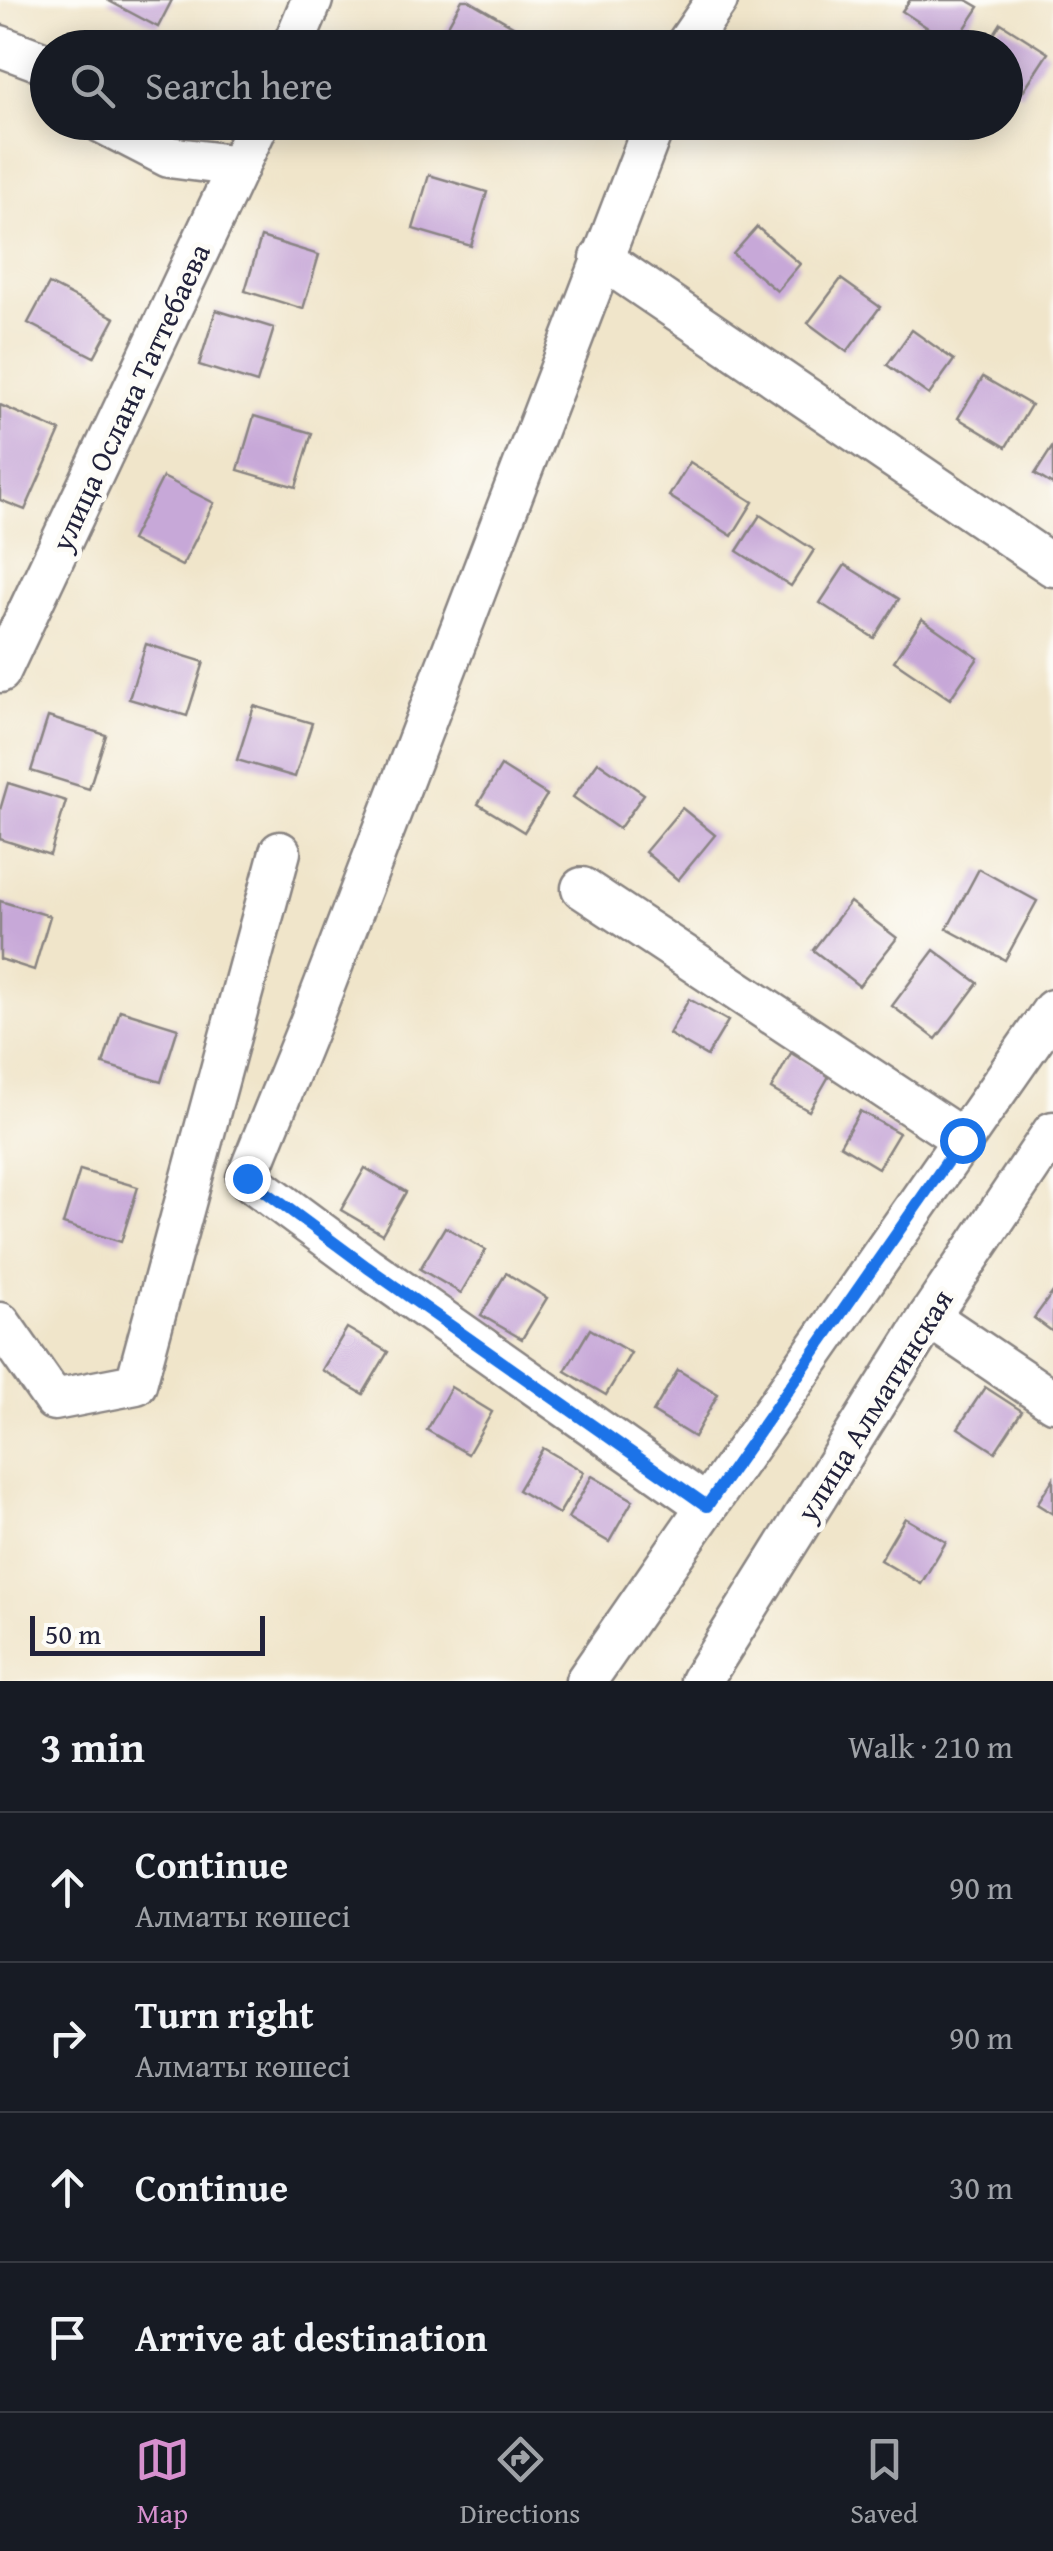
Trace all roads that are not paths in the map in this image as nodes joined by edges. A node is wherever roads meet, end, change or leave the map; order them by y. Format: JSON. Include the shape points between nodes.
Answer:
{"nodes":[{"id":1,"x":312,"y":0,"type":"edge"},
{"id":2,"x":718,"y":0,"type":"edge"},
{"id":3,"x":300,"y":30,"type":"edge"},
{"id":4,"x":697,"y":30,"type":"edge"},
{"id":5,"x":0,"y":46,"type":"edge"},
{"id":6,"x":30,"y":57,"type":"edge"},
{"id":7,"x":136,"y":140,"type":"edge"},
{"id":8,"x":251,"y":140,"type":"edge"},
{"id":9,"x":648,"y":140,"type":"edge"},
{"id":10,"x":240,"y":166,"type":"junction"},
{"id":11,"x":601,"y":258,"type":"junction"},
{"id":12,"x":1053,"y":566,"type":"edge"},
{"id":13,"x":0,"y":672,"type":"edge"},
{"id":14,"x":280,"y":852,"type":"dead end"},
{"id":15,"x":582,"y":888,"type":"dead end"},
{"id":16,"x":1053,"y":1010,"type":"edge"},
{"id":17,"x":1053,"y":1132,"type":"edge"},
{"id":18,"x":962,"y":1140,"type":"junction"},
{"id":19,"x":928,"y":1317,"type":"junction"},
{"id":20,"x":0,"y":1323,"type":"edge"},
{"id":21,"x":1053,"y":1402,"type":"edge"},
{"id":22,"x":707,"y":1506,"type":"junction"},
{"id":23,"x":586,"y":1681,"type":"edge"},
{"id":24,"x":701,"y":1681,"type":"edge"}],
"edges":[{"from":1,"to":3,"type":"street"},
{"from":2,"to":4,"type":"street"},
{"from":5,"to":6,"type":"street"},
{"from":7,"to":10,"type":"street","via":[[169,157]]},
{"from":8,"to":10,"type":"street","name":"улица Ослана Таттебаева"},
{"from":9,"to":11,"type":"street"},
{"from":10,"to":13,"type":"street","name":"улица Ослана Таттебаева"},
{"from":11,"to":12,"type":"street"},
{"from":11,"to":22,"type":"street","via":[[247,1178]]},
{"from":14,"to":20,"type":"street","via":[[136,1384],[54,1400]]},
{"from":15,"to":18,"type":"street"},
{"from":16,"to":18,"type":"street"},
{"from":17,"to":19,"type":"street","name":"улица Алматинская"},
{"from":18,"to":22,"type":"street"},
{"from":19,"to":21,"type":"street"},
{"from":19,"to":24,"type":"street","name":"улица Алматинская"},
{"from":22,"to":23,"type":"street"}]}
